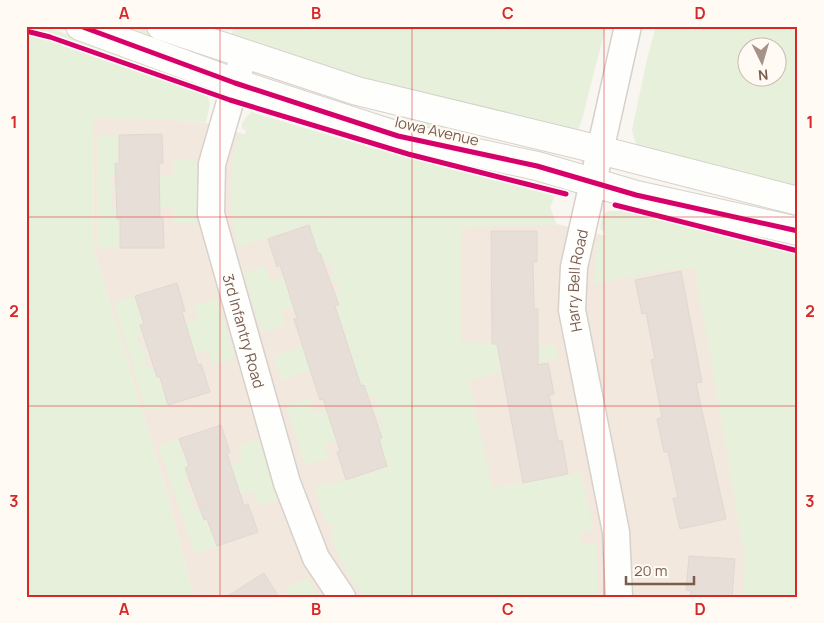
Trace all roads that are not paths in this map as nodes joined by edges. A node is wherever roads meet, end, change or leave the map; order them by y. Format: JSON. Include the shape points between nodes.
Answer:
{"nodes":[{"id":1,"x":80,"y":26,"type":"edge"},
{"id":2,"x":161,"y":26,"type":"edge"},
{"id":3,"x":628,"y":26,"type":"edge"},
{"id":4,"x":244,"y":54,"type":"junction"},
{"id":5,"x":235,"y":83,"type":"junction"},
{"id":6,"x":600,"y":150,"type":"junction"},
{"id":7,"x":592,"y":183,"type":"junction"},
{"id":8,"x":798,"y":201,"type":"edge"},
{"id":9,"x":798,"y":231,"type":"edge"},
{"id":10,"x":342,"y":597,"type":"edge"},
{"id":11,"x":619,"y":597,"type":"edge"}],
"edges":[{"from":1,"to":5,"type":"street","name":"Iowa Avenue"},
{"from":2,"to":4,"type":"street","name":"Iowa Avenue"},
{"from":3,"to":6,"type":"street","name":"Harry Bell Road"},
{"from":4,"to":5,"type":"street","name":"3rd Infantry Road"},
{"from":4,"to":6,"type":"street","name":"Iowa Avenue","via":[[357,91]]},
{"from":5,"to":7,"type":"street","name":"Iowa Avenue","via":[[398,136],[536,166]]},
{"from":5,"to":10,"type":"street","name":"3rd Infantry Road","via":[[212,164],[212,214],[287,483],[316,558]]},
{"from":6,"to":7,"type":"street","name":"Harry Bell Road"},
{"from":6,"to":8,"type":"street","name":"Iowa Avenue"},
{"from":7,"to":9,"type":"street","name":"Iowa Avenue"},
{"from":7,"to":11,"type":"street","name":"Harry Bell Road","via":[[574,267],[572,310],[616,532]]}]}
